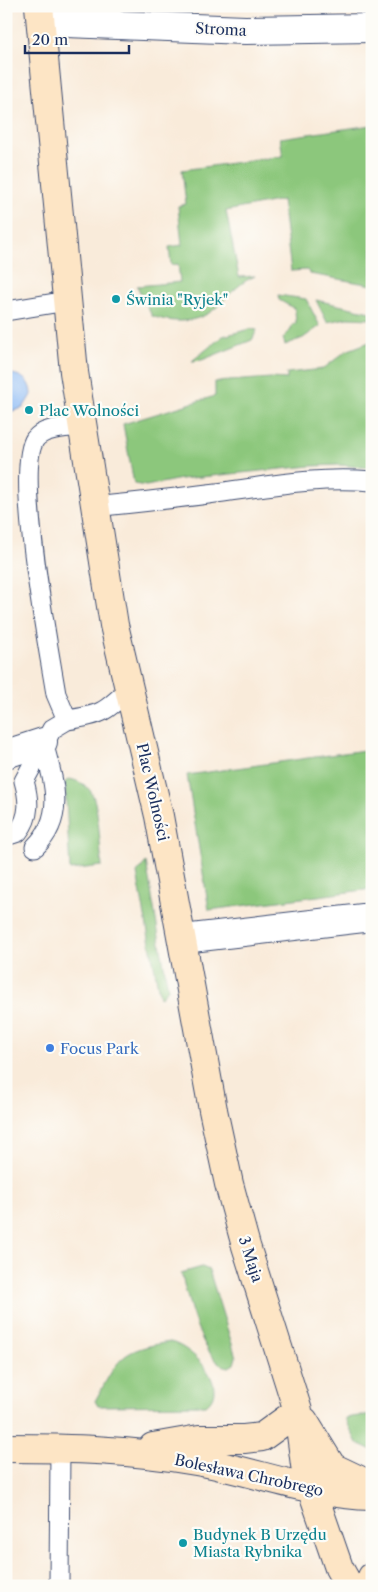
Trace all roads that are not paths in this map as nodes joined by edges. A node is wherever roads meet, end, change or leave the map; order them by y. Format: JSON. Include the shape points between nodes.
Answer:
{"nodes":[{"id":1,"x":40,"y":14,"type":"edge"},
{"id":2,"x":372,"y":28,"type":"edge"},
{"id":3,"x":67,"y":301,"type":"junction"},
{"id":4,"x":6,"y":311,"type":"edge"},
{"id":5,"x":82,"y":426,"type":"junction"},
{"id":6,"x":372,"y":481,"type":"edge"},
{"id":7,"x":94,"y":507,"type":"junction"},
{"id":8,"x":129,"y":689,"type":"junction"},
{"id":9,"x":67,"y":720,"type":"junction"},
{"id":10,"x":43,"y":742,"type":"junction"},
{"id":11,"x":6,"y":754,"type":"edge"},
{"id":12,"x":12,"y":834,"type":"dead end"},
{"id":13,"x":36,"y":847,"type":"dead end"},
{"id":14,"x":372,"y":917,"type":"edge"},
{"id":15,"x":182,"y":931,"type":"junction"},
{"id":16,"x":298,"y":1411,"type":"junction"},
{"id":17,"x":6,"y":1448,"type":"edge"},
{"id":18,"x":60,"y":1448,"type":"junction"},
{"id":19,"x":124,"y":1452,"type":"junction"},
{"id":20,"x":372,"y":1486,"type":"edge"},
{"id":21,"x":311,"y":1487,"type":"junction"},
{"id":22,"x":372,"y":1496,"type":"edge"},
{"id":23,"x":372,"y":1577,"type":"edge"},
{"id":24,"x":59,"y":1586,"type":"edge"},
{"id":25,"x":349,"y":1586,"type":"edge"},
{"id":26,"x":369,"y":1586,"type":"edge"}],
"edges":[{"from":1,"to":2,"type":"street","name":"Stroma","via":[[245,30]]},
{"from":1,"to":3,"type":"street","name":"Plac Wolności"},
{"from":3,"to":4,"type":"lane"},
{"from":3,"to":5,"type":"street","name":"Plac Wolności"},
{"from":5,"to":7,"type":"street","name":"Plac Wolności"},
{"from":5,"to":9,"type":"lane","via":[[44,432],[35,439],[28,482],[28,507],[56,694]]},
{"from":6,"to":7,"type":"lane","via":[[307,480]]},
{"from":7,"to":8,"type":"street","name":"Plac Wolności","via":[[114,626]]},
{"from":8,"to":9,"type":"lane","via":[[107,711]]},
{"from":8,"to":15,"type":"street","name":"Plac Wolności"},
{"from":9,"to":10,"type":"lane","via":[[52,729]]},
{"from":10,"to":11,"type":"street"},
{"from":10,"to":12,"type":"lane","via":[[24,780],[29,802],[26,817],[18,832]]},
{"from":10,"to":13,"type":"lane","via":[[56,807],[51,827]]},
{"from":14,"to":15,"type":"street"},
{"from":15,"to":16,"type":"street","name":"3 Maja","via":[[229,1184]]},
{"from":16,"to":19,"type":"street","via":[[262,1437],[199,1439]]},
{"from":16,"to":20,"type":"street","via":[[332,1467]]},
{"from":16,"to":21,"type":"street","name":"3 Maja"},
{"from":17,"to":18,"type":"street","name":"Bolesława Chrobrego"},
{"from":18,"to":19,"type":"street","name":"Bolesława Chrobrego"},
{"from":18,"to":24,"type":"lane"},
{"from":19,"to":21,"type":"street","name":"Bolesława Chrobrego","via":[[197,1461]]},
{"from":21,"to":22,"type":"street","name":"Bolesława Chrobrego","via":[[352,1496]]},
{"from":21,"to":25,"type":"street","name":"3 Maja","via":[[338,1568]]},
{"from":23,"to":26,"type":"street"}]}
